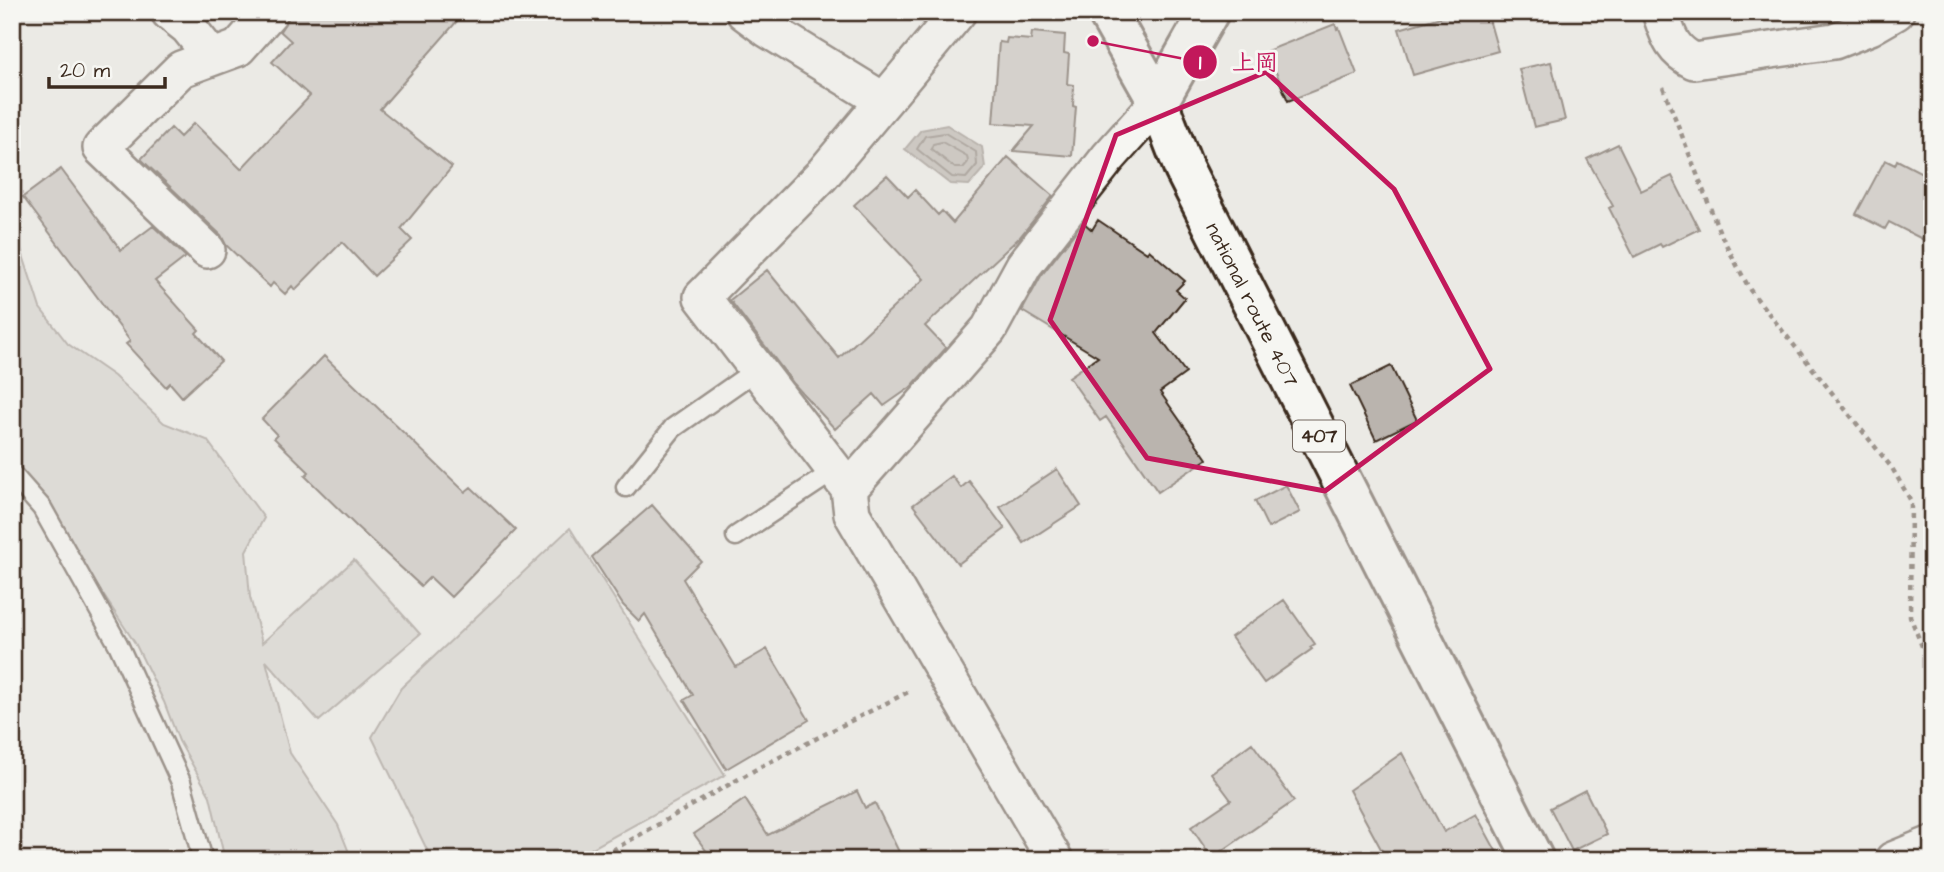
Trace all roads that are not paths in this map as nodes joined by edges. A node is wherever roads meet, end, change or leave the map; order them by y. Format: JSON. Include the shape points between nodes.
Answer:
{"nodes":[{"id":1,"x":169,"y":12,"type":"edge"},
{"id":2,"x":270,"y":12,"type":"edge"},
{"id":3,"x":744,"y":12,"type":"edge"},
{"id":4,"x":958,"y":12,"type":"edge"},
{"id":5,"x":1107,"y":12,"type":"edge"},
{"id":6,"x":1209,"y":12,"type":"edge"},
{"id":7,"x":1896,"y":12,"type":"edge"},
{"id":8,"x":1665,"y":28,"type":"edge"},
{"id":9,"x":212,"y":57,"type":"junction"},
{"id":10,"x":884,"y":101,"type":"junction"},
{"id":11,"x":1158,"y":102,"type":"junction"},
{"id":12,"x":207,"y":250,"type":"dead end"},
{"id":13,"x":756,"y":370,"type":"junction"},
{"id":14,"x":12,"y":474,"type":"edge"},
{"id":15,"x":842,"y":480,"type":"junction"},
{"id":16,"x":626,"y":487,"type":"dead end"},
{"id":17,"x":736,"y":536,"type":"dead end"},
{"id":18,"x":1932,"y":844,"type":"edge"},
{"id":19,"x":204,"y":860,"type":"edge"},
{"id":20,"x":1055,"y":860,"type":"edge"},
{"id":21,"x":1534,"y":860,"type":"edge"},
{"id":22,"x":1893,"y":860,"type":"edge"}],
"edges":[{"from":1,"to":9,"type":"street"},
{"from":2,"to":9,"type":"street","via":[[238,48]]},
{"from":3,"to":10,"type":"street"},
{"from":4,"to":10,"type":"street"},
{"from":5,"to":11,"type":"main road","name":"national route 407","number":"407"},
{"from":6,"to":11,"type":"main road"},
{"from":7,"to":8,"type":"street","via":[[1834,41],[1694,61],[1681,54]]},
{"from":9,"to":12,"type":"street","via":[[181,69],[101,148]]},
{"from":10,"to":13,"type":"street","via":[[822,175],[702,297]]},
{"from":11,"to":15,"type":"street","via":[[1024,265],[989,329]]},
{"from":11,"to":21,"type":"main road","name":"national route 407","number":"407","via":[[1184,169]]},
{"from":13,"to":15,"type":"street"},
{"from":13,"to":16,"type":"lane","via":[[673,429]]},
{"from":14,"to":19,"type":"lane","via":[[42,508],[118,644],[181,782]]},
{"from":15,"to":17,"type":"lane"},
{"from":15,"to":20,"type":"street","via":[[852,514]]},
{"from":18,"to":22,"type":"street"}]}
